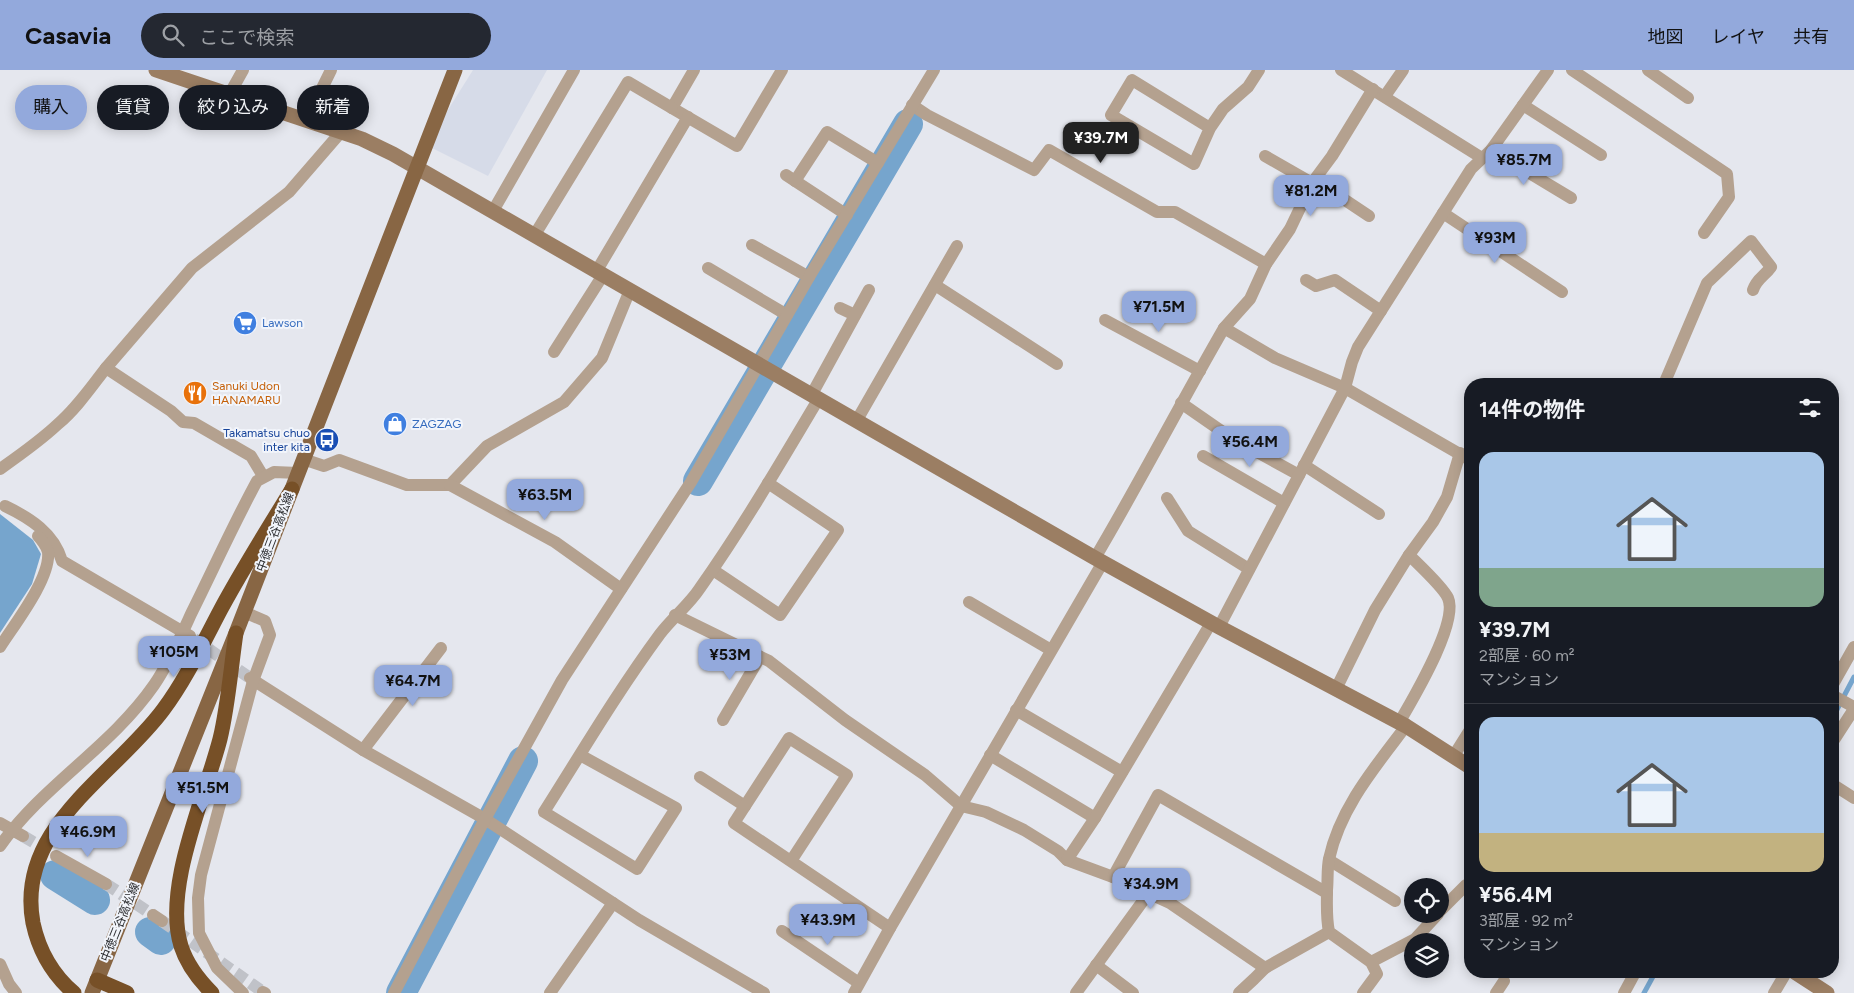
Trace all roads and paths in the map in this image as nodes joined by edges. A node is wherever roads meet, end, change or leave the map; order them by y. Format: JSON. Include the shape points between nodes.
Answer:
{"nodes":[{"id":1,"x":156,"y":70,"type":"edge"},
{"id":2,"x":243,"y":70,"type":"edge"},
{"id":3,"x":331,"y":70,"type":"edge"},
{"id":4,"x":455,"y":70,"type":"edge"},
{"id":5,"x":574,"y":70,"type":"edge"},
{"id":6,"x":694,"y":70,"type":"edge"},
{"id":7,"x":782,"y":70,"type":"edge"},
{"id":8,"x":934,"y":70,"type":"edge"},
{"id":9,"x":1259,"y":70,"type":"edge"},
{"id":10,"x":1341,"y":70,"type":"edge"},
{"id":11,"x":1403,"y":70,"type":"edge"},
{"id":12,"x":1548,"y":70,"type":"edge"},
{"id":13,"x":1572,"y":70,"type":"edge"},
{"id":14,"x":1648,"y":70,"type":"edge"},
{"id":15,"x":202,"y":85,"type":"edge"},
{"id":16,"x":234,"y":85,"type":"edge"},
{"id":17,"x":324,"y":85,"type":"edge"},
{"id":18,"x":1373,"y":89,"type":"junction"},
{"id":19,"x":1386,"y":96,"type":"junction"},
{"id":20,"x":1688,"y":98,"type":"dead end"},
{"id":21,"x":912,"y":105,"type":"junction"},
{"id":22,"x":1523,"y":105,"type":"junction"},
{"id":23,"x":672,"y":108,"type":"junction"},
{"id":24,"x":688,"y":117,"type":"junction"},
{"id":25,"x":1210,"y":128,"type":"junction"},
{"id":26,"x":335,"y":130,"type":"edge"},
{"id":27,"x":341,"y":132,"type":"junction"},
{"id":28,"x":1487,"y":154,"type":"junction"},
{"id":29,"x":1601,"y":155,"type":"dead end"},
{"id":30,"x":1265,"y":156,"type":"dead end"},
{"id":31,"x":878,"y":163,"type":"junction"},
{"id":32,"x":417,"y":167,"type":"junction"},
{"id":33,"x":1312,"y":183,"type":"junction"},
{"id":34,"x":1571,"y":198,"type":"dead end"},
{"id":35,"x":493,"y":212,"type":"junction"},
{"id":36,"x":1443,"y":213,"type":"junction"},
{"id":37,"x":847,"y":214,"type":"junction"},
{"id":38,"x":1369,"y":216,"type":"dead end"},
{"id":39,"x":1704,"y":233,"type":"dead end"},
{"id":40,"x":534,"y":236,"type":"junction"},
{"id":41,"x":752,"y":245,"type":"dead end"},
{"id":42,"x":956,"y":246,"type":"dead end"},
{"id":43,"x":1266,"y":264,"type":"junction"},
{"id":44,"x":708,"y":268,"type":"dead end"},
{"id":45,"x":600,"y":273,"type":"junction"},
{"id":46,"x":809,"y":277,"type":"junction"},
{"id":47,"x":1306,"y":280,"type":"dead end"},
{"id":48,"x":935,"y":285,"type":"junction"},
{"id":49,"x":630,"y":290,"type":"junction"},
{"id":50,"x":868,"y":290,"type":"dead end"},
{"id":51,"x":1753,"y":290,"type":"dead end"},
{"id":52,"x":1562,"y":292,"type":"dead end"},
{"id":53,"x":840,"y":308,"type":"dead end"},
{"id":54,"x":1381,"y":311,"type":"junction"},
{"id":55,"x":787,"y":315,"type":"junction"},
{"id":56,"x":855,"y":315,"type":"junction"},
{"id":57,"x":1105,"y":320,"type":"dead end"},
{"id":58,"x":1224,"y":328,"type":"junction"},
{"id":59,"x":554,"y":352,"type":"dead end"},
{"id":60,"x":1057,"y":364,"type":"dead end"},
{"id":61,"x":764,"y":366,"type":"junction"},
{"id":62,"x":106,"y":368,"type":"junction"},
{"id":63,"x":1200,"y":371,"type":"junction"},
{"id":64,"x":1667,"y":378,"type":"edge"},
{"id":65,"x":1345,"y":388,"type":"junction"},
{"id":66,"x":816,"y":396,"type":"junction"},
{"id":67,"x":1181,"y":403,"type":"junction"},
{"id":68,"x":858,"y":420,"type":"junction"},
{"id":69,"x":1464,"y":455,"type":"edge"},
{"id":70,"x":1203,"y":456,"type":"dead end"},
{"id":71,"x":304,"y":458,"type":"junction"},
{"id":72,"x":1464,"y":458,"type":"edge"},
{"id":73,"x":0,"y":469,"type":"edge"},
{"id":74,"x":1301,"y":470,"type":"junction"},
{"id":75,"x":298,"y":474,"type":"junction"},
{"id":76,"x":263,"y":476,"type":"junction"},
{"id":77,"x":768,"y":483,"type":"junction"},
{"id":78,"x":450,"y":485,"type":"junction"},
{"id":79,"x":292,"y":489,"type":"junction"},
{"id":80,"x":1167,"y":498,"type":"dead end"},
{"id":81,"x":1284,"y":503,"type":"junction"},
{"id":82,"x":2,"y":505,"type":"edge"},
{"id":83,"x":1379,"y":514,"type":"dead end"},
{"id":84,"x":1409,"y":555,"type":"junction"},
{"id":85,"x":1099,"y":560,"type":"junction"},
{"id":86,"x":1249,"y":569,"type":"junction"},
{"id":87,"x":713,"y":570,"type":"junction"},
{"id":88,"x":621,"y":589,"type":"junction"},
{"id":89,"x":969,"y":602,"type":"dead end"},
{"id":90,"x":244,"y":612,"type":"junction"},
{"id":91,"x":675,"y":615,"type":"junction"},
{"id":92,"x":1215,"y":625,"type":"junction"},
{"id":93,"x":236,"y":633,"type":"junction"},
{"id":94,"x":187,"y":634,"type":"junction"},
{"id":95,"x":0,"y":647,"type":"edge"},
{"id":96,"x":1854,"y":647,"type":"edge"},
{"id":97,"x":441,"y":648,"type":"dead end"},
{"id":98,"x":1052,"y":650,"type":"junction"},
{"id":99,"x":760,"y":657,"type":"junction"},
{"id":100,"x":251,"y":679,"type":"junction"},
{"id":101,"x":1839,"y":679,"type":"edge"},
{"id":102,"x":1336,"y":690,"type":"junction"},
{"id":103,"x":1839,"y":696,"type":"edge"},
{"id":104,"x":1852,"y":706,"type":"edge"},
{"id":105,"x":1016,"y":710,"type":"junction"},
{"id":106,"x":723,"y":720,"type":"dead end"},
{"id":107,"x":1402,"y":725,"type":"junction"},
{"id":108,"x":1839,"y":730,"type":"edge"},
{"id":109,"x":1464,"y":740,"type":"edge"},
{"id":110,"x":363,"y":750,"type":"junction"},
{"id":111,"x":580,"y":754,"type":"junction"},
{"id":112,"x":990,"y":755,"type":"junction"},
{"id":113,"x":1453,"y":757,"type":"junction"},
{"id":114,"x":1464,"y":763,"type":"edge"},
{"id":115,"x":1122,"y":772,"type":"junction"},
{"id":116,"x":700,"y":777,"type":"dead end"},
{"id":117,"x":1839,"y":788,"type":"edge"},
{"id":118,"x":1854,"y":798,"type":"edge"},
{"id":119,"x":745,"y":806,"type":"junction"},
{"id":120,"x":961,"y":806,"type":"junction"},
{"id":121,"x":1095,"y":818,"type":"junction"},
{"id":122,"x":485,"y":820,"type":"junction"},
{"id":123,"x":0,"y":823,"type":"edge"},
{"id":124,"x":17,"y":833,"type":"junction"},
{"id":125,"x":0,"y":846,"type":"edge"},
{"id":126,"x":56,"y":856,"type":"tunnel mouth"},
{"id":127,"x":1067,"y":860,"type":"junction"},
{"id":128,"x":1329,"y":860,"type":"junction"},
{"id":129,"x":791,"y":861,"type":"junction"},
{"id":130,"x":1113,"y":877,"type":"junction"},
{"id":131,"x":106,"y":884,"type":"tunnel mouth"},
{"id":132,"x":1464,"y":887,"type":"edge"},
{"id":133,"x":1327,"y":893,"type":"junction"},
{"id":134,"x":1148,"y":894,"type":"junction"},
{"id":135,"x":1395,"y":901,"type":"dead end"},
{"id":136,"x":613,"y":903,"type":"junction"},
{"id":137,"x":1449,"y":903,"type":"edge"},
{"id":138,"x":1430,"y":923,"type":"edge"},
{"id":139,"x":890,"y":928,"type":"junction"},
{"id":140,"x":782,"y":931,"type":"dead end"},
{"id":141,"x":1329,"y":932,"type":"junction"},
{"id":142,"x":1371,"y":962,"type":"junction"},
{"id":143,"x":0,"y":964,"type":"edge"},
{"id":144,"x":1096,"y":965,"type":"junction"},
{"id":145,"x":1264,"y":968,"type":"junction"},
{"id":146,"x":1632,"y":978,"type":"edge"},
{"id":147,"x":1783,"y":978,"type":"edge"},
{"id":148,"x":1804,"y":978,"type":"edge"},
{"id":149,"x":1504,"y":981,"type":"dead end"},
{"id":150,"x":95,"y":987,"type":"edge"},
{"id":151,"x":69,"y":988,"type":"edge"},
{"id":152,"x":856,"y":988,"type":"edge"},
{"id":153,"x":16,"y":993,"type":"edge"},
{"id":154,"x":127,"y":993,"type":"edge"},
{"id":155,"x":212,"y":993,"type":"edge"},
{"id":156,"x":243,"y":993,"type":"edge"},
{"id":157,"x":394,"y":993,"type":"edge"},
{"id":158,"x":550,"y":993,"type":"edge"},
{"id":159,"x":764,"y":993,"type":"edge"},
{"id":160,"x":1076,"y":993,"type":"edge"},
{"id":161,"x":1133,"y":993,"type":"edge"},
{"id":162,"x":1239,"y":993,"type":"edge"},
{"id":163,"x":1363,"y":993,"type":"edge"},
{"id":164,"x":1496,"y":993,"type":"edge"},
{"id":165,"x":1624,"y":993,"type":"edge"},
{"id":166,"x":1774,"y":993,"type":"edge"},
{"id":167,"x":1827,"y":993,"type":"edge"}],
"edges":[{"from":1,"to":15,"type":"street"},
{"from":2,"to":16,"type":"street"},
{"from":3,"to":17,"type":"street"},
{"from":4,"to":32,"type":"main road","name":"中徳三谷高松線"},
{"from":5,"to":35,"type":"street"},
{"from":6,"to":23,"type":"street"},
{"from":7,"to":24,"type":"street","via":[[736,146]]},
{"from":8,"to":21,"type":"street"},
{"from":9,"to":25,"type":"street","via":[[1248,87],[1223,109]]},
{"from":10,"to":18,"type":"street"},
{"from":11,"to":19,"type":"street"},
{"from":12,"to":22,"type":"street"},
{"from":13,"to":39,"type":"street","via":[[1727,174],[1729,197]]},
{"from":14,"to":20,"type":"street"},
{"from":18,"to":19,"type":"street"},
{"from":18,"to":33,"type":"street"},
{"from":19,"to":28,"type":"street"},
{"from":21,"to":31,"type":"street"},
{"from":21,"to":43,"type":"street","via":[[1034,170],[1049,150],[1157,212],[1175,212]]},
{"from":22,"to":28,"type":"street"},
{"from":22,"to":29,"type":"street"},
{"from":23,"to":24,"type":"street"},
{"from":23,"to":40,"type":"street","via":[[628,82]]},
{"from":24,"to":45,"type":"street"},
{"from":25,"to":25,"type":"street","via":[[1194,164],[1111,115],[1132,80]]},
{"from":26,"to":27,"type":"street"},
{"from":27,"to":32,"type":"street"},
{"from":27,"to":62,"type":"street","via":[[289,192],[192,268]]},
{"from":28,"to":34,"type":"street"},
{"from":28,"to":36,"type":"street","via":[[1471,169]]},
{"from":30,"to":33,"type":"street"},
{"from":31,"to":37,"type":"street"},
{"from":31,"to":37,"type":"street","via":[[827,132],[790,178]]},
{"from":32,"to":35,"type":"street"},
{"from":32,"to":71,"type":"main road","name":"中徳三谷高松線"},
{"from":33,"to":38,"type":"street","via":[[1324,186]]},
{"from":33,"to":43,"type":"street","via":[[1290,229]]},
{"from":35,"to":40,"type":"street"},
{"from":36,"to":52,"type":"street"},
{"from":36,"to":54,"type":"street"},
{"from":37,"to":46,"type":"street"},
{"from":40,"to":45,"type":"street"},
{"from":41,"to":46,"type":"street"},
{"from":42,"to":48,"type":"street"},
{"from":43,"to":58,"type":"street","via":[[1250,299]]},
{"from":44,"to":55,"type":"street"},
{"from":45,"to":49,"type":"street"},
{"from":45,"to":59,"type":"street"},
{"from":46,"to":55,"type":"street"},
{"from":47,"to":54,"type":"street","via":[[1316,286],[1335,280]]},
{"from":48,"to":60,"type":"street"},
{"from":48,"to":68,"type":"street"},
{"from":49,"to":61,"type":"street"},
{"from":49,"to":78,"type":"street","via":[[602,358],[564,402],[487,446]]},
{"from":50,"to":56,"type":"street"},
{"from":51,"to":64,"type":"street","via":[[1756,281],[1771,267],[1751,241],[1707,283]]},
{"from":53,"to":56,"type":"street"},
{"from":54,"to":65,"type":"street","via":[[1358,347]]},
{"from":55,"to":61,"type":"street"},
{"from":56,"to":66,"type":"street"},
{"from":57,"to":63,"type":"street"},
{"from":58,"to":63,"type":"street"},
{"from":58,"to":65,"type":"street","via":[[1275,358]]},
{"from":61,"to":66,"type":"street"},
{"from":61,"to":88,"type":"street"},
{"from":62,"to":73,"type":"street","via":[[60,423]]},
{"from":62,"to":76,"type":"street","via":[[184,422],[194,423],[251,456]]},
{"from":63,"to":67,"type":"street"},
{"from":65,"to":69,"type":"street"},
{"from":65,"to":74,"type":"street"},
{"from":66,"to":68,"type":"street"},
{"from":66,"to":77,"type":"street"},
{"from":67,"to":74,"type":"street","via":[[1230,438]]},
{"from":67,"to":85,"type":"street"},
{"from":68,"to":85,"type":"street"},
{"from":70,"to":81,"type":"street"},
{"from":71,"to":75,"type":"main road","name":"中徳三谷高松線"},
{"from":71,"to":78,"type":"street","via":[[324,466],[339,460],[407,485]]},
{"from":72,"to":84,"type":"street","via":[[1433,522]]},
{"from":74,"to":81,"type":"street"},
{"from":74,"to":83,"type":"street"},
{"from":75,"to":76,"type":"street","via":[[274,472]]},
{"from":75,"to":79,"type":"main road","name":"中徳三谷高松線"},
{"from":76,"to":94,"type":"street","via":[[249,495]]},
{"from":77,"to":87,"type":"street"},
{"from":77,"to":87,"type":"street","via":[[838,530],[780,614]]},
{"from":78,"to":88,"type":"street","via":[[555,542]]},
{"from":79,"to":90,"type":"main road","name":"中徳三谷高松線"},
{"from":79,"to":151,"type":"highway","via":[[162,711],[75,802],[37,860],[30,908],[36,936],[47,963]]},
{"from":80,"to":86,"type":"street","via":[[1188,531]]},
{"from":81,"to":86,"type":"street"},
{"from":82,"to":94,"type":"street","via":[[39,526],[59,550],[62,562]]},
{"from":82,"to":95,"type":"street","via":[[40,538],[48,550],[47,568],[40,584]]},
{"from":84,"to":102,"type":"street","via":[[1375,610]]},
{"from":84,"to":107,"type":"street","via":[[1449,600],[1448,624]]},
{"from":85,"to":92,"type":"street"},
{"from":85,"to":98,"type":"street"},
{"from":86,"to":92,"type":"street"},
{"from":87,"to":91,"type":"street","via":[[699,591]]},
{"from":88,"to":122,"type":"street","via":[[562,680]]},
{"from":89,"to":98,"type":"street"},
{"from":90,"to":93,"type":"main road","name":"中徳三谷高松線"},
{"from":90,"to":100,"type":"street","via":[[265,621],[270,635]]},
{"from":91,"to":99,"type":"street"},
{"from":91,"to":111,"type":"street"},
{"from":92,"to":102,"type":"street"},
{"from":92,"to":115,"type":"street"},
{"from":93,"to":150,"type":"main road","name":"中徳三谷高松線"},
{"from":93,"to":155,"type":"highway","via":[[220,737],[178,883],[175,915],[181,946],[193,973]]},
{"from":94,"to":124,"type":"street","via":[[154,684],[112,734],[35,804]]},
{"from":96,"to":101,"type":"street"},
{"from":97,"to":110,"type":"street"},
{"from":98,"to":105,"type":"street"},
{"from":99,"to":106,"type":"street"},
{"from":99,"to":120,"type":"street","via":[[925,775]]},
{"from":100,"to":110,"type":"street"},
{"from":100,"to":156,"type":"street","via":[[201,875],[197,912],[199,933],[217,968]]},
{"from":102,"to":107,"type":"street"},
{"from":103,"to":104,"type":"street"},
{"from":104,"to":108,"type":"street"},
{"from":105,"to":112,"type":"street"},
{"from":105,"to":115,"type":"street"},
{"from":107,"to":113,"type":"street"},
{"from":107,"to":128,"type":"street","via":[[1347,809]]},
{"from":109,"to":113,"type":"street"},
{"from":110,"to":122,"type":"street"},
{"from":111,"to":111,"type":"street","via":[[544,812],[638,869],[676,808]]},
{"from":112,"to":120,"type":"street"},
{"from":112,"to":121,"type":"street"},
{"from":113,"to":114,"type":"street"},
{"from":115,"to":121,"type":"street"},
{"from":116,"to":119,"type":"street"},
{"from":117,"to":118,"type":"street"},
{"from":119,"to":129,"type":"street","via":[[734,823]]},
{"from":119,"to":129,"type":"street","via":[[789,738],[847,775]]},
{"from":120,"to":127,"type":"street","via":[[986,812],[1024,830]]},
{"from":120,"to":139,"type":"street"},
{"from":121,"to":127,"type":"street"},
{"from":122,"to":136,"type":"street"},
{"from":122,"to":157,"type":"street"},
{"from":123,"to":124,"type":"street"},
{"from":124,"to":125,"type":"street"},
{"from":126,"to":131,"type":"street"},
{"from":127,"to":130,"type":"street"},
{"from":128,"to":133,"type":"street"},
{"from":128,"to":135,"type":"street"},
{"from":129,"to":139,"type":"street"},
{"from":130,"to":133,"type":"street","via":[[1158,795]]},
{"from":130,"to":134,"type":"street"},
{"from":132,"to":137,"type":"street"},
{"from":133,"to":141,"type":"street","via":[[1325,916]]},
{"from":134,"to":144,"type":"street"},
{"from":134,"to":145,"type":"street","via":[[1170,903]]},
{"from":136,"to":158,"type":"street"},
{"from":136,"to":159,"type":"street"},
{"from":138,"to":142,"type":"street","via":[[1415,939]]},
{"from":139,"to":152,"type":"street"},
{"from":140,"to":152,"type":"street"},
{"from":141,"to":142,"type":"street"},
{"from":141,"to":145,"type":"street"},
{"from":142,"to":163,"type":"street","via":[[1377,974]]},
{"from":143,"to":153,"type":"street"},
{"from":144,"to":160,"type":"street"},
{"from":144,"to":161,"type":"street"},
{"from":145,"to":162,"type":"street"},
{"from":146,"to":165,"type":"street"},
{"from":147,"to":166,"type":"street"},
{"from":148,"to":167,"type":"street"},
{"from":149,"to":164,"type":"street"},
{"from":150,"to":154,"type":"highway"}]}
